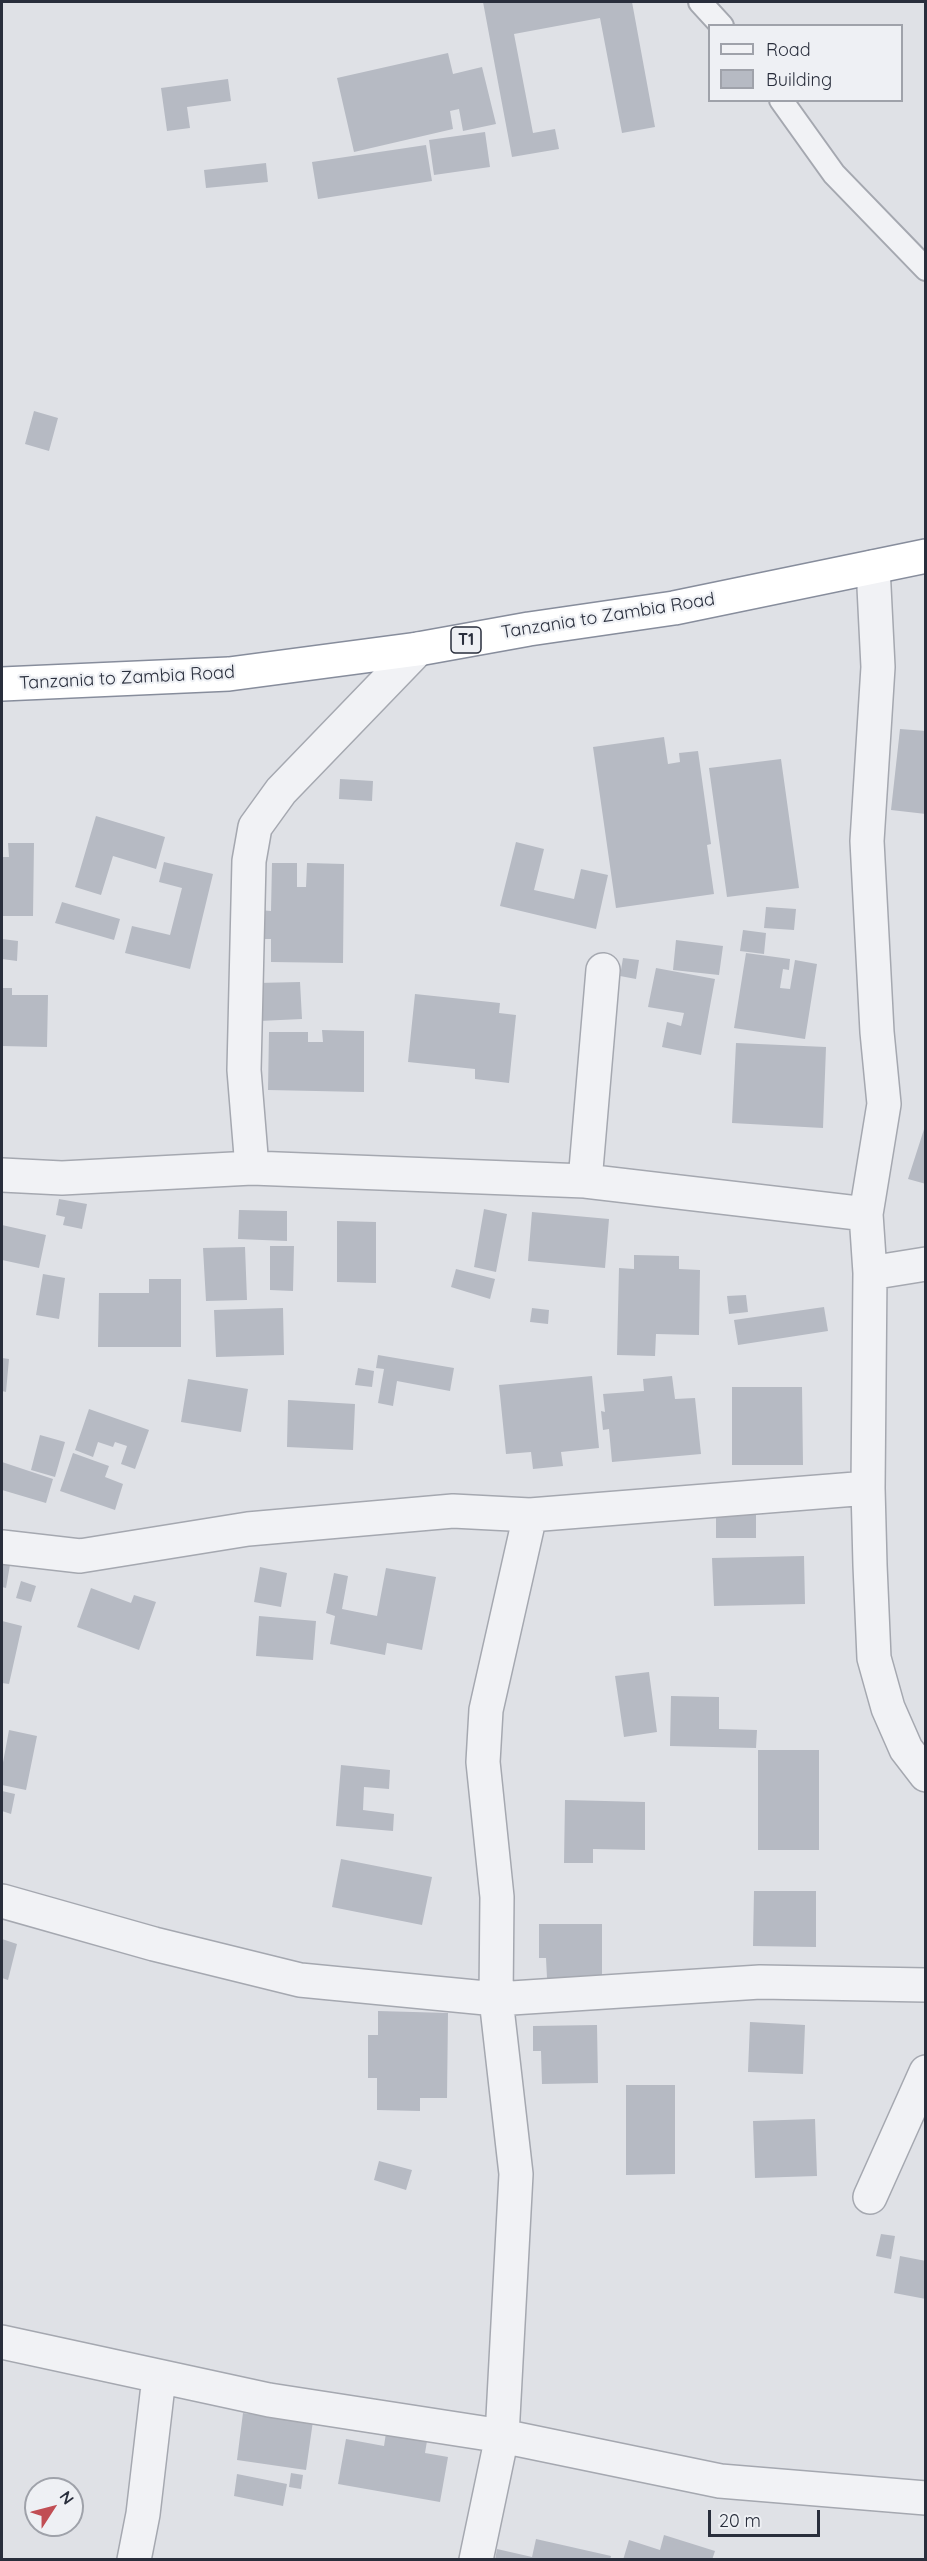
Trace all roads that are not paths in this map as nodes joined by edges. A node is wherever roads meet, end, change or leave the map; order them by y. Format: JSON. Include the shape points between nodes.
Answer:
{"nodes":[{"id":1,"x":700,"y":2,"type":"edge"},
{"id":2,"x":720,"y":24,"type":"edge"},
{"id":3,"x":782,"y":102,"type":"edge"},
{"id":4,"x":926,"y":269,"type":"edge"},
{"id":5,"x":926,"y":556,"type":"edge"},
{"id":6,"x":873,"y":567,"type":"junction"},
{"id":7,"x":418,"y":649,"type":"junction"},
{"id":8,"x":2,"y":684,"type":"edge"},
{"id":9,"x":603,"y":970,"type":"dead end"},
{"id":10,"x":252,"y":1168,"type":"junction"},
{"id":11,"x":2,"y":1175,"type":"edge"},
{"id":12,"x":585,"y":1181,"type":"junction"},
{"id":13,"x":866,"y":1214,"type":"junction"},
{"id":14,"x":926,"y":1264,"type":"edge"},
{"id":15,"x":870,"y":1273,"type":"junction"},
{"id":16,"x":868,"y":1488,"type":"junction"},
{"id":17,"x":530,"y":1515,"type":"junction"},
{"id":18,"x":2,"y":1547,"type":"edge"},
{"id":19,"x":926,"y":1775,"type":"edge"},
{"id":20,"x":2,"y":1901,"type":"edge"},
{"id":21,"x":926,"y":1985,"type":"edge"},
{"id":22,"x":496,"y":1999,"type":"junction"},
{"id":23,"x":926,"y":2072,"type":"edge"},
{"id":24,"x":870,"y":2197,"type":"dead end"},
{"id":25,"x":7,"y":2351,"type":"edge"},
{"id":26,"x":159,"y":2378,"type":"junction"},
{"id":27,"x":502,"y":2436,"type":"junction"},
{"id":28,"x":926,"y":2498,"type":"edge"},
{"id":29,"x":135,"y":2559,"type":"edge"},
{"id":30,"x":476,"y":2559,"type":"edge"}],
"edges":[{"from":1,"to":2,"type":"lane"},
{"from":3,"to":4,"type":"lane","via":[[834,174]]},
{"from":5,"to":6,"type":"highway","name":"Tanzania to Zambia Road","number":"T1"},
{"from":6,"to":7,"type":"highway","name":"Tanzania to Zambia Road","number":"T1","via":[[674,608]]},
{"from":6,"to":13,"type":"street","via":[[878,668],[867,841],[884,1104]]},
{"from":7,"to":8,"type":"highway","name":"Tanzania to Zambia Road","number":"T1","via":[[229,674]]},
{"from":7,"to":10,"type":"street","via":[[281,791],[255,827],[249,861],[244,1070]]},
{"from":9,"to":12,"type":"street"},
{"from":10,"to":11,"type":"street","via":[[62,1178]]},
{"from":10,"to":12,"type":"street"},
{"from":12,"to":13,"type":"street"},
{"from":13,"to":15,"type":"street"},
{"from":14,"to":15,"type":"street"},
{"from":15,"to":16,"type":"street"},
{"from":16,"to":17,"type":"street"},
{"from":16,"to":19,"type":"street","via":[[874,1658],[888,1708],[906,1749]]},
{"from":17,"to":18,"type":"street","via":[[453,1511],[248,1529],[80,1556]]},
{"from":17,"to":22,"type":"street","via":[[486,1710],[483,1762],[497,1898]]},
{"from":20,"to":22,"type":"street","via":[[300,1980]]},
{"from":21,"to":22,"type":"street","via":[[760,1982]]},
{"from":22,"to":27,"type":"street","via":[[516,2174]]},
{"from":23,"to":24,"type":"street"},
{"from":25,"to":26,"type":"street"},
{"from":26,"to":27,"type":"street","via":[[269,2400]]},
{"from":26,"to":29,"type":"street"},
{"from":27,"to":28,"type":"street","via":[[720,2481]]},
{"from":27,"to":30,"type":"street"}]}
